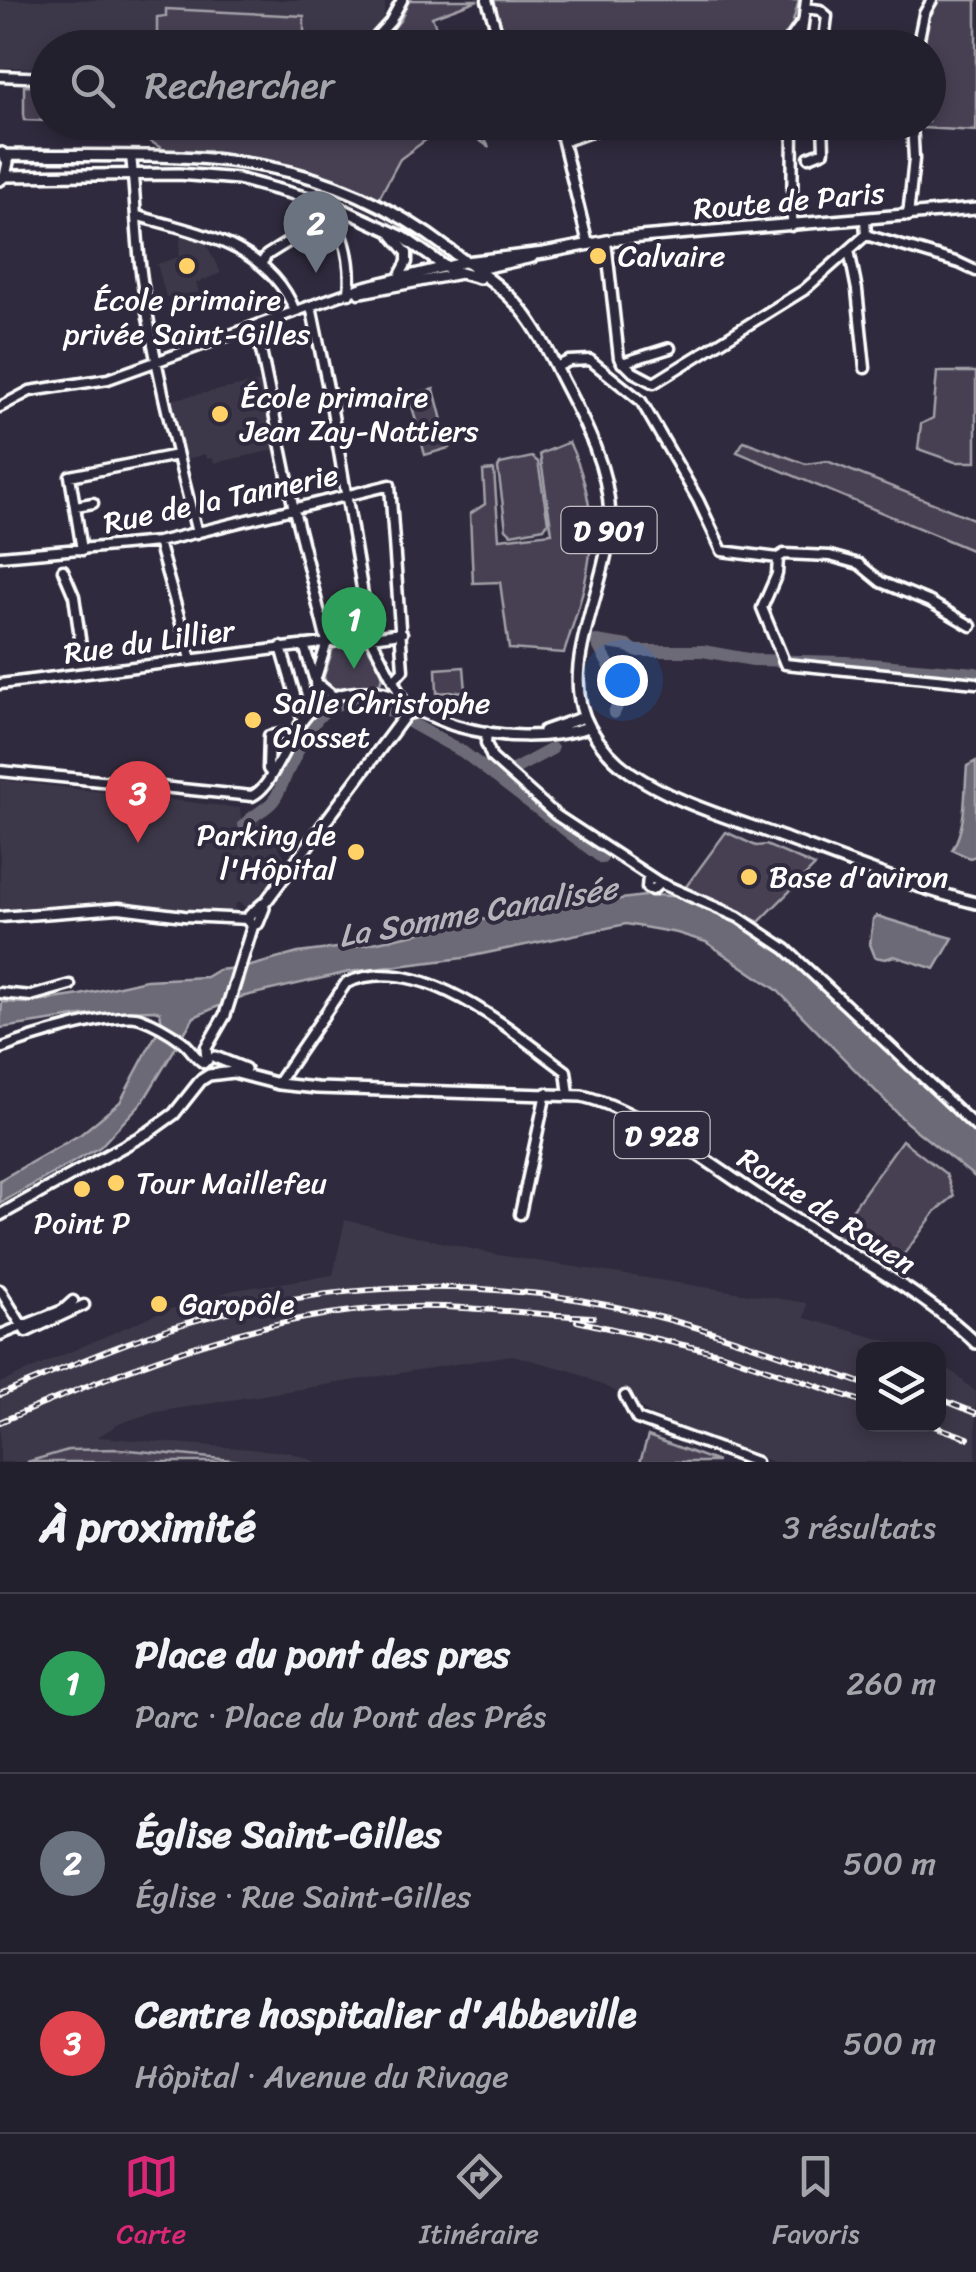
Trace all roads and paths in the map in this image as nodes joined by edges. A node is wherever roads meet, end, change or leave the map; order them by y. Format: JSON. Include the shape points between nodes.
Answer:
{"nodes":[{"id":1,"x":402,"y":0,"type":"edge"},
{"id":2,"x":487,"y":0,"type":"edge"},
{"id":3,"x":932,"y":0,"type":"edge"},
{"id":4,"x":806,"y":4,"type":"edge"},
{"id":5,"x":821,"y":5,"type":"edge"},
{"id":6,"x":803,"y":20,"type":"junction"},
{"id":7,"x":383,"y":30,"type":"edge"},
{"id":8,"x":496,"y":30,"type":"edge"},
{"id":9,"x":796,"y":30,"type":"edge"},
{"id":10,"x":802,"y":30,"type":"edge"},
{"id":11,"x":825,"y":30,"type":"edge"},
{"id":12,"x":921,"y":30,"type":"edge"},
{"id":13,"x":0,"y":76,"type":"edge"},
{"id":14,"x":30,"y":77,"type":"edge"},
{"id":15,"x":568,"y":140,"type":"edge"},
{"id":16,"x":793,"y":140,"type":"edge"},
{"id":17,"x":824,"y":140,"type":"edge"},
{"id":18,"x":913,"y":140,"type":"edge"},
{"id":19,"x":563,"y":142,"type":"joint"},
{"id":20,"x":1,"y":152,"type":"edge"},
{"id":21,"x":132,"y":156,"type":"junction"},
{"id":22,"x":809,"y":157,"type":"dead end"},
{"id":23,"x":133,"y":174,"type":"junction"},
{"id":24,"x":2,"y":179,"type":"edge"},
{"id":25,"x":331,"y":208,"type":"junction"},
{"id":26,"x":976,"y":208,"type":"edge"},
{"id":27,"x":138,"y":216,"type":"junction"},
{"id":28,"x":908,"y":216,"type":"junction"},
{"id":29,"x":866,"y":219,"type":"junction"},
{"id":30,"x":380,"y":226,"type":"junction"},
{"id":31,"x":792,"y":226,"type":"junction"},
{"id":32,"x":866,"y":235,"type":"junction"},
{"id":33,"x":606,"y":241,"type":"junction"},
{"id":34,"x":588,"y":244,"type":"junction"},
{"id":35,"x":443,"y":245,"type":"junction"},
{"id":36,"x":849,"y":250,"type":"junction"},
{"id":37,"x":544,"y":253,"type":"junction"},
{"id":38,"x":480,"y":259,"type":"junction"},
{"id":39,"x":261,"y":264,"type":"junction"},
{"id":40,"x":447,"y":267,"type":"junction"},
{"id":41,"x":468,"y":268,"type":"junction"},
{"id":42,"x":492,"y":268,"type":"junction"},
{"id":43,"x":976,"y":271,"type":"edge"},
{"id":44,"x":399,"y":276,"type":"junction"},
{"id":45,"x":490,"y":281,"type":"junction"},
{"id":46,"x":349,"y":294,"type":"junction"},
{"id":47,"x":312,"y":306,"type":"junction"},
{"id":48,"x":295,"y":311,"type":"junction"},
{"id":49,"x":256,"y":326,"type":"junction"},
{"id":50,"x":540,"y":341,"type":"junction"},
{"id":51,"x":670,"y":348,"type":"dead end"},
{"id":52,"x":158,"y":362,"type":"junction"},
{"id":53,"x":622,"y":363,"type":"junction"},
{"id":54,"x":556,"y":366,"type":"junction"},
{"id":55,"x":865,"y":368,"type":"dead end"},
{"id":56,"x":0,"y":407,"type":"edge"},
{"id":57,"x":178,"y":455,"type":"junction"},
{"id":58,"x":347,"y":496,"type":"junction"},
{"id":59,"x":93,"y":504,"type":"dead end"},
{"id":60,"x":76,"y":506,"type":"junction"},
{"id":61,"x":294,"y":510,"type":"junction"},
{"id":62,"x":197,"y":534,"type":"junction"},
{"id":63,"x":158,"y":542,"type":"junction"},
{"id":64,"x":82,"y":550,"type":"junction"},
{"id":65,"x":0,"y":556,"type":"edge"},
{"id":66,"x":778,"y":558,"type":"junction"},
{"id":67,"x":62,"y":570,"type":"dead end"},
{"id":68,"x":971,"y":626,"type":"dead end"},
{"id":69,"x":402,"y":633,"type":"junction"},
{"id":70,"x":370,"y":636,"type":"junction"},
{"id":71,"x":327,"y":642,"type":"junction"},
{"id":72,"x":304,"y":645,"type":"junction"},
{"id":73,"x":281,"y":647,"type":"junction"},
{"id":74,"x":82,"y":652,"type":"dead end"},
{"id":75,"x":191,"y":659,"type":"junction"},
{"id":76,"x":391,"y":677,"type":"junction"},
{"id":77,"x":315,"y":682,"type":"junction"},
{"id":78,"x":976,"y":683,"type":"edge"},
{"id":79,"x":0,"y":684,"type":"edge"},
{"id":80,"x":381,"y":690,"type":"junction"},
{"id":81,"x":578,"y":694,"type":"junction"},
{"id":82,"x":332,"y":695,"type":"junction"},
{"id":83,"x":316,"y":706,"type":"junction"},
{"id":84,"x":407,"y":708,"type":"junction"},
{"id":85,"x":302,"y":719,"type":"junction"},
{"id":86,"x":586,"y":722,"type":"junction"},
{"id":87,"x":562,"y":724,"type":"junction"},
{"id":88,"x":296,"y":731,"type":"junction"},
{"id":89,"x":487,"y":732,"type":"junction"},
{"id":90,"x":534,"y":734,"type":"junction"},
{"id":91,"x":0,"y":771,"type":"edge"},
{"id":92,"x":272,"y":774,"type":"junction"},
{"id":93,"x":976,"y":903,"type":"edge"},
{"id":94,"x":0,"y":918,"type":"edge"},
{"id":95,"x":253,"y":919,"type":"junction"},
{"id":96,"x":70,"y":986,"type":"dead end"},
{"id":97,"x":0,"y":993,"type":"edge"},
{"id":98,"x":216,"y":1036,"type":"junction"},
{"id":99,"x":186,"y":1044,"type":"junction"},
{"id":100,"x":1,"y":1048,"type":"edge"},
{"id":101,"x":206,"y":1048,"type":"junction"},
{"id":102,"x":212,"y":1065,"type":"junction"},
{"id":103,"x":278,"y":1082,"type":"junction"},
{"id":104,"x":546,"y":1093,"type":"junction"},
{"id":105,"x":569,"y":1094,"type":"junction"},
{"id":106,"x":976,"y":1126,"type":"edge"},
{"id":107,"x":520,"y":1214,"type":"dead end"},
{"id":108,"x":0,"y":1215,"type":"edge"},
{"id":109,"x":0,"y":1290,"type":"edge"},
{"id":110,"x":73,"y":1302,"type":"dead end"},
{"id":111,"x":84,"y":1306,"type":"dead end"},
{"id":112,"x":23,"y":1330,"type":"junction"},
{"id":113,"x":0,"y":1335,"type":"edge"},
{"id":114,"x":976,"y":1344,"type":"edge"},
{"id":115,"x":625,"y":1396,"type":"dead end"},
{"id":116,"x":637,"y":1419,"type":"junction"},
{"id":117,"x":625,"y":1424,"type":"dead end"},
{"id":118,"x":756,"y":1462,"type":"edge"}],
"edges":[{"from":1,"to":7,"type":"street"},
{"from":2,"to":8,"type":"street"},
{"from":3,"to":12,"type":"street"},
{"from":4,"to":5,"type":"street"},
{"from":4,"to":6,"type":"street"},
{"from":5,"to":11,"type":"street"},
{"from":6,"to":9,"type":"street"},
{"from":6,"to":10,"type":"street"},
{"from":13,"to":14,"type":"street"},
{"from":15,"to":19,"type":"street"},
{"from":16,"to":31,"type":"street"},
{"from":17,"to":22,"type":"street","via":[[824,151]]},
{"from":18,"to":28,"type":"street"},
{"from":19,"to":34,"type":"street"},
{"from":20,"to":21,"type":"main road","number":"D 901"},
{"from":20,"to":24,"type":"main road","via":[[8,166]]},
{"from":21,"to":23,"type":"street"},
{"from":21,"to":35,"type":"main road","number":"D 901","via":[[227,158],[310,176],[386,208]]},
{"from":23,"to":24,"type":"main road","number":"D 901"},
{"from":23,"to":25,"type":"main road","number":"D 901","via":[[218,176]]},
{"from":23,"to":27,"type":"street"},
{"from":25,"to":30,"type":"main road","number":"D 901"},
{"from":25,"to":39,"type":"street"},
{"from":25,"to":46,"type":"street","via":[[351,273]]},
{"from":26,"to":28,"type":"main road","name":"Route de Paris"},
{"from":27,"to":39,"type":"street","via":[[220,240]]},
{"from":27,"to":52,"type":"street"},
{"from":28,"to":29,"type":"main road","name":"Route de Paris"},
{"from":29,"to":31,"type":"main road","name":"Route de Paris"},
{"from":29,"to":32,"type":"street"},
{"from":30,"to":40,"type":"main road","number":"D 901"},
{"from":30,"to":44,"type":"street","via":[[407,253]]},
{"from":31,"to":33,"type":"main road","name":"Route de Paris"},
{"from":32,"to":36,"type":"street"},
{"from":32,"to":43,"type":"street"},
{"from":33,"to":34,"type":"main road","name":"Route de Paris"},
{"from":33,"to":53,"type":"street"},
{"from":34,"to":37,"type":"main road","name":"Route de Paris"},
{"from":35,"to":38,"type":"main road"},
{"from":35,"to":41,"type":"main road","number":"D 901"},
{"from":36,"to":53,"type":"street","via":[[804,290],[660,383]]},
{"from":36,"to":55,"type":"street"},
{"from":37,"to":38,"type":"main road"},
{"from":37,"to":42,"type":"main road"},
{"from":38,"to":41,"type":"main road"},
{"from":39,"to":48,"type":"street"},
{"from":40,"to":41,"type":"main road","number":"D 901"},
{"from":40,"to":44,"type":"street"},
{"from":41,"to":42,"type":"main road"},
{"from":41,"to":45,"type":"main road"},
{"from":41,"to":46,"type":"street"},
{"from":41,"to":50,"type":"main road","number":"D 901"},
{"from":42,"to":45,"type":"main road"},
{"from":44,"to":46,"type":"street"},
{"from":45,"to":50,"type":"main road","via":[[519,306]]},
{"from":46,"to":47,"type":"street"},
{"from":47,"to":48,"type":"street"},
{"from":47,"to":58,"type":"street"},
{"from":48,"to":49,"type":"street"},
{"from":49,"to":52,"type":"street"},
{"from":49,"to":61,"type":"street"},
{"from":50,"to":54,"type":"main road","number":"D 901"},
{"from":51,"to":53,"type":"street"},
{"from":52,"to":56,"type":"street","via":[[108,379],[30,391]]},
{"from":52,"to":57,"type":"street"},
{"from":54,"to":66,"type":"street","via":[[590,360],[641,402],[722,551]]},
{"from":54,"to":81,"type":"main road","number":"D 901","via":[[599,458],[609,505],[607,552],[580,658]]},
{"from":57,"to":60,"type":"street","via":[[70,476]]},
{"from":57,"to":62,"type":"street"},
{"from":58,"to":61,"type":"street","name":"Rue de la Tannerie"},
{"from":58,"to":69,"type":"street","name":"Rue de la Tannerie","via":[[390,485]]},
{"from":58,"to":70,"type":"street"},
{"from":59,"to":60,"type":"street"},
{"from":60,"to":64,"type":"street"},
{"from":61,"to":62,"type":"street","name":"Rue de la Tannerie"},
{"from":61,"to":71,"type":"street"},
{"from":62,"to":63,"type":"street","name":"Rue de la Tannerie"},
{"from":63,"to":64,"type":"street","name":"Rue de la Tannerie"},
{"from":63,"to":75,"type":"street"},
{"from":64,"to":65,"type":"street","name":"Rue de la Tannerie"},
{"from":66,"to":68,"type":"street","via":[[830,556],[859,564],[881,582]]},
{"from":66,"to":78,"type":"street","via":[[762,608],[784,660]]},
{"from":67,"to":74,"type":"street","via":[[74,596]]},
{"from":69,"to":70,"type":"street"},
{"from":69,"to":76,"type":"street","via":[[403,670]]},
{"from":70,"to":71,"type":"street"},
{"from":70,"to":76,"type":"street"},
{"from":71,"to":72,"type":"street","name":"Rue du Lillier"},
{"from":71,"to":77,"type":"street"},
{"from":72,"to":73,"type":"street","name":"Rue du Lillier"},
{"from":72,"to":77,"type":"street"},
{"from":73,"to":75,"type":"street","name":"Rue du Lillier"},
{"from":73,"to":85,"type":"street"},
{"from":75,"to":79,"type":"street","name":"Rue du Lillier"},
{"from":76,"to":80,"type":"street"},
{"from":76,"to":84,"type":"street"},
{"from":77,"to":82,"type":"street"},
{"from":77,"to":83,"type":"street"},
{"from":80,"to":82,"type":"street"},
{"from":80,"to":84,"type":"street"},
{"from":81,"to":86,"type":"main road","number":"D 901"},
{"from":81,"to":87,"type":"main road"},
{"from":82,"to":83,"type":"street"},
{"from":83,"to":85,"type":"street"},
{"from":84,"to":89,"type":"main road"},
{"from":84,"to":95,"type":"main road"},
{"from":85,"to":88,"type":"street"},
{"from":86,"to":87,"type":"main road"},
{"from":86,"to":90,"type":"main road","via":[[561,734]]},
{"from":86,"to":93,"type":"main road","number":"D 901","via":[[630,772],[673,796]]},
{"from":87,"to":90,"type":"main road"},
{"from":88,"to":92,"type":"street"},
{"from":88,"to":92,"type":"street","via":[[269,736]]},
{"from":89,"to":90,"type":"main road"},
{"from":89,"to":106,"type":"street","via":[[492,758],[538,800],[613,856],[738,916],[786,949]]},
{"from":91,"to":92,"type":"street","via":[[238,796],[260,792]]},
{"from":94,"to":95,"type":"street","via":[[119,908]]},
{"from":95,"to":98,"type":"main road"},
{"from":96,"to":97,"type":"street","via":[[31,996]]},
{"from":98,"to":101,"type":"main road"},
{"from":98,"to":102,"type":"main road"},
{"from":99,"to":100,"type":"street","via":[[131,1016]]},
{"from":99,"to":101,"type":"street"},
{"from":99,"to":102,"type":"street","via":[[195,1058]]},
{"from":101,"to":102,"type":"main road"},
{"from":102,"to":103,"type":"main road","name":"Route de Rouen","number":"D 928"},
{"from":102,"to":108,"type":"main road","via":[[174,1114],[149,1132]]},
{"from":103,"to":104,"type":"main road","name":"Route de Rouen","number":"D 928"},
{"from":103,"to":105,"type":"street","via":[[340,988],[353,980],[400,977],[450,992],[566,1071]]},
{"from":104,"to":105,"type":"main road","name":"Route de Rouen","number":"D 928"},
{"from":104,"to":107,"type":"street"},
{"from":105,"to":114,"type":"main road","name":"Route de Rouen","number":"D 928","via":[[631,1115],[920,1300]]},
{"from":109,"to":112,"type":"street"},
{"from":110,"to":112,"type":"street"},
{"from":111,"to":112,"type":"street"},
{"from":112,"to":113,"type":"street"},
{"from":115,"to":116,"type":"street"},
{"from":116,"to":117,"type":"street"},
{"from":116,"to":118,"type":"street"}]}
